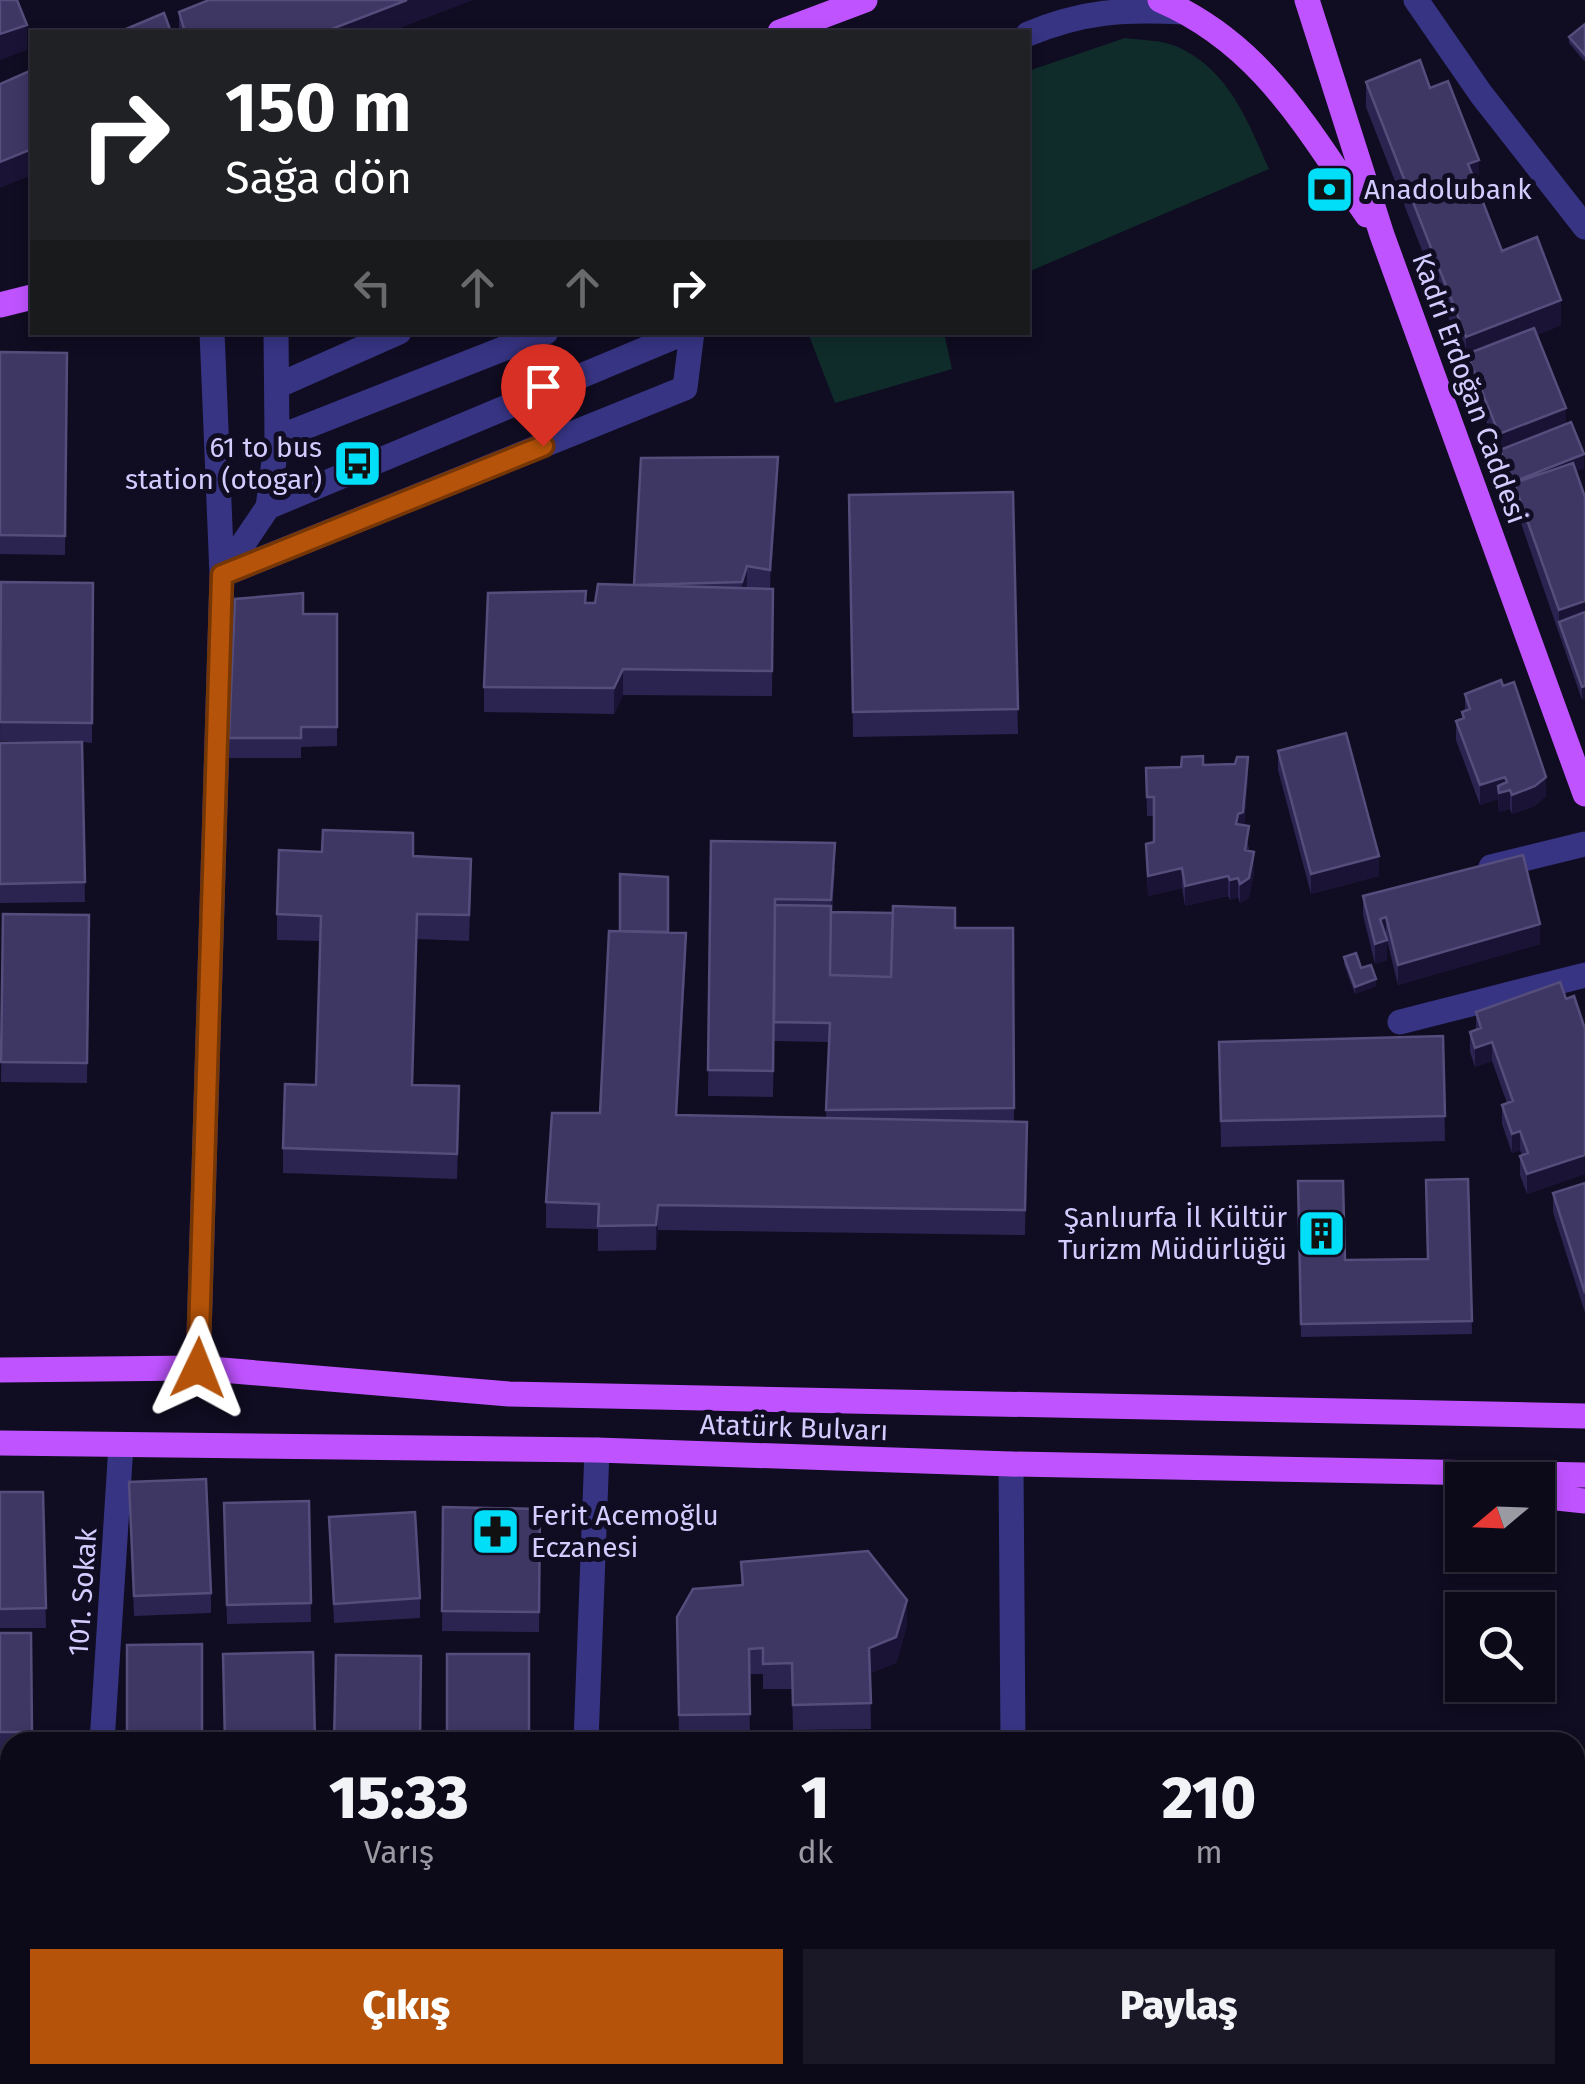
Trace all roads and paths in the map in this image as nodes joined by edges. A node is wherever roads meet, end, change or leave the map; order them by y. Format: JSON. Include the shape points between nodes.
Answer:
{"nodes":[{"id":1,"x":865,"y":0,"type":"edge"},
{"id":2,"x":1160,"y":0,"type":"edge"},
{"id":3,"x":1307,"y":0,"type":"edge"},
{"id":4,"x":1416,"y":0,"type":"edge"},
{"id":5,"x":1189,"y":12,"type":"junction"},
{"id":6,"x":785,"y":30,"type":"edge"},
{"id":7,"x":1030,"y":33,"type":"edge"},
{"id":8,"x":1585,"y":227,"type":"edge"},
{"id":9,"x":1382,"y":235,"type":"junction"},
{"id":10,"x":30,"y":297,"type":"edge"},
{"id":11,"x":0,"y":306,"type":"edge"},
{"id":12,"x":212,"y":335,"type":"edge"},
{"id":13,"x":276,"y":335,"type":"edge"},
{"id":14,"x":391,"y":335,"type":"edge"},
{"id":15,"x":538,"y":335,"type":"edge"},
{"id":16,"x":682,"y":335,"type":"edge"},
{"id":17,"x":689,"y":335,"type":"edge"},
{"id":18,"x":277,"y":386,"type":"junction"},
{"id":19,"x":277,"y":438,"type":"junction"},
{"id":20,"x":268,"y":507,"type":"junction"},
{"id":21,"x":222,"y":575,"type":"junction"},
{"id":22,"x":1585,"y":794,"type":"edge"},
{"id":23,"x":1585,"y":844,"type":"edge"},
{"id":24,"x":1470,"y":872,"type":"edge"},
{"id":25,"x":1585,"y":975,"type":"edge"},
{"id":26,"x":1400,"y":1022,"type":"dead end"},
{"id":27,"x":198,"y":1368,"type":"junction"},
{"id":28,"x":0,"y":1370,"type":"edge"},
{"id":29,"x":1585,"y":1416,"type":"edge"},
{"id":30,"x":0,"y":1443,"type":"edge"},
{"id":31,"x":122,"y":1445,"type":"junction"},
{"id":32,"x":597,"y":1450,"type":"junction"},
{"id":33,"x":1011,"y":1464,"type":"junction"},
{"id":34,"x":1309,"y":1468,"type":"junction"},
{"id":35,"x":1585,"y":1475,"type":"edge"},
{"id":36,"x":1445,"y":1485,"type":"edge"},
{"id":37,"x":1555,"y":1498,"type":"edge"},
{"id":38,"x":1585,"y":1501,"type":"edge"},
{"id":39,"x":103,"y":1732,"type":"edge"},
{"id":40,"x":586,"y":1732,"type":"edge"},
{"id":41,"x":1013,"y":1732,"type":"edge"}],
"edges":[{"from":1,"to":6,"type":"main road"},
{"from":2,"to":5,"type":"main road"},
{"from":3,"to":9,"type":"main road","name":"Kadri Erdoğan Caddesi"},
{"from":4,"to":8,"type":"street"},
{"from":5,"to":7,"type":"street","via":[[1124,8]]},
{"from":5,"to":9,"type":"main road","via":[[1268,75]]},
{"from":9,"to":22,"type":"main road","name":"Kadri Erdoğan Caddesi"},
{"from":10,"to":11,"type":"main road"},
{"from":12,"to":21,"type":"street"},
{"from":13,"to":18,"type":"street"},
{"from":14,"to":18,"type":"street"},
{"from":15,"to":19,"type":"street"},
{"from":16,"to":20,"type":"street"},
{"from":17,"to":21,"type":"street","via":[[686,388]]},
{"from":18,"to":19,"type":"street"},
{"from":19,"to":20,"type":"street"},
{"from":20,"to":21,"type":"street"},
{"from":21,"to":27,"type":"street"},
{"from":23,"to":24,"type":"street"},
{"from":25,"to":26,"type":"street"},
{"from":27,"to":28,"type":"main road"},
{"from":27,"to":29,"type":"main road","via":[[509,1394]]},
{"from":30,"to":31,"type":"main road","name":"Atatürk Bulvarı"},
{"from":31,"to":32,"type":"main road","name":"Atatürk Bulvarı"},
{"from":31,"to":39,"type":"street","name":"101. Sokak"},
{"from":32,"to":33,"type":"main road","name":"Atatürk Bulvarı"},
{"from":32,"to":40,"type":"street"},
{"from":33,"to":34,"type":"main road","name":"Atatürk Bulvarı"},
{"from":33,"to":41,"type":"street"},
{"from":34,"to":35,"type":"main road","name":"Atatürk Bulvarı"},
{"from":34,"to":36,"type":"main road"},
{"from":37,"to":38,"type":"main road"}]}
